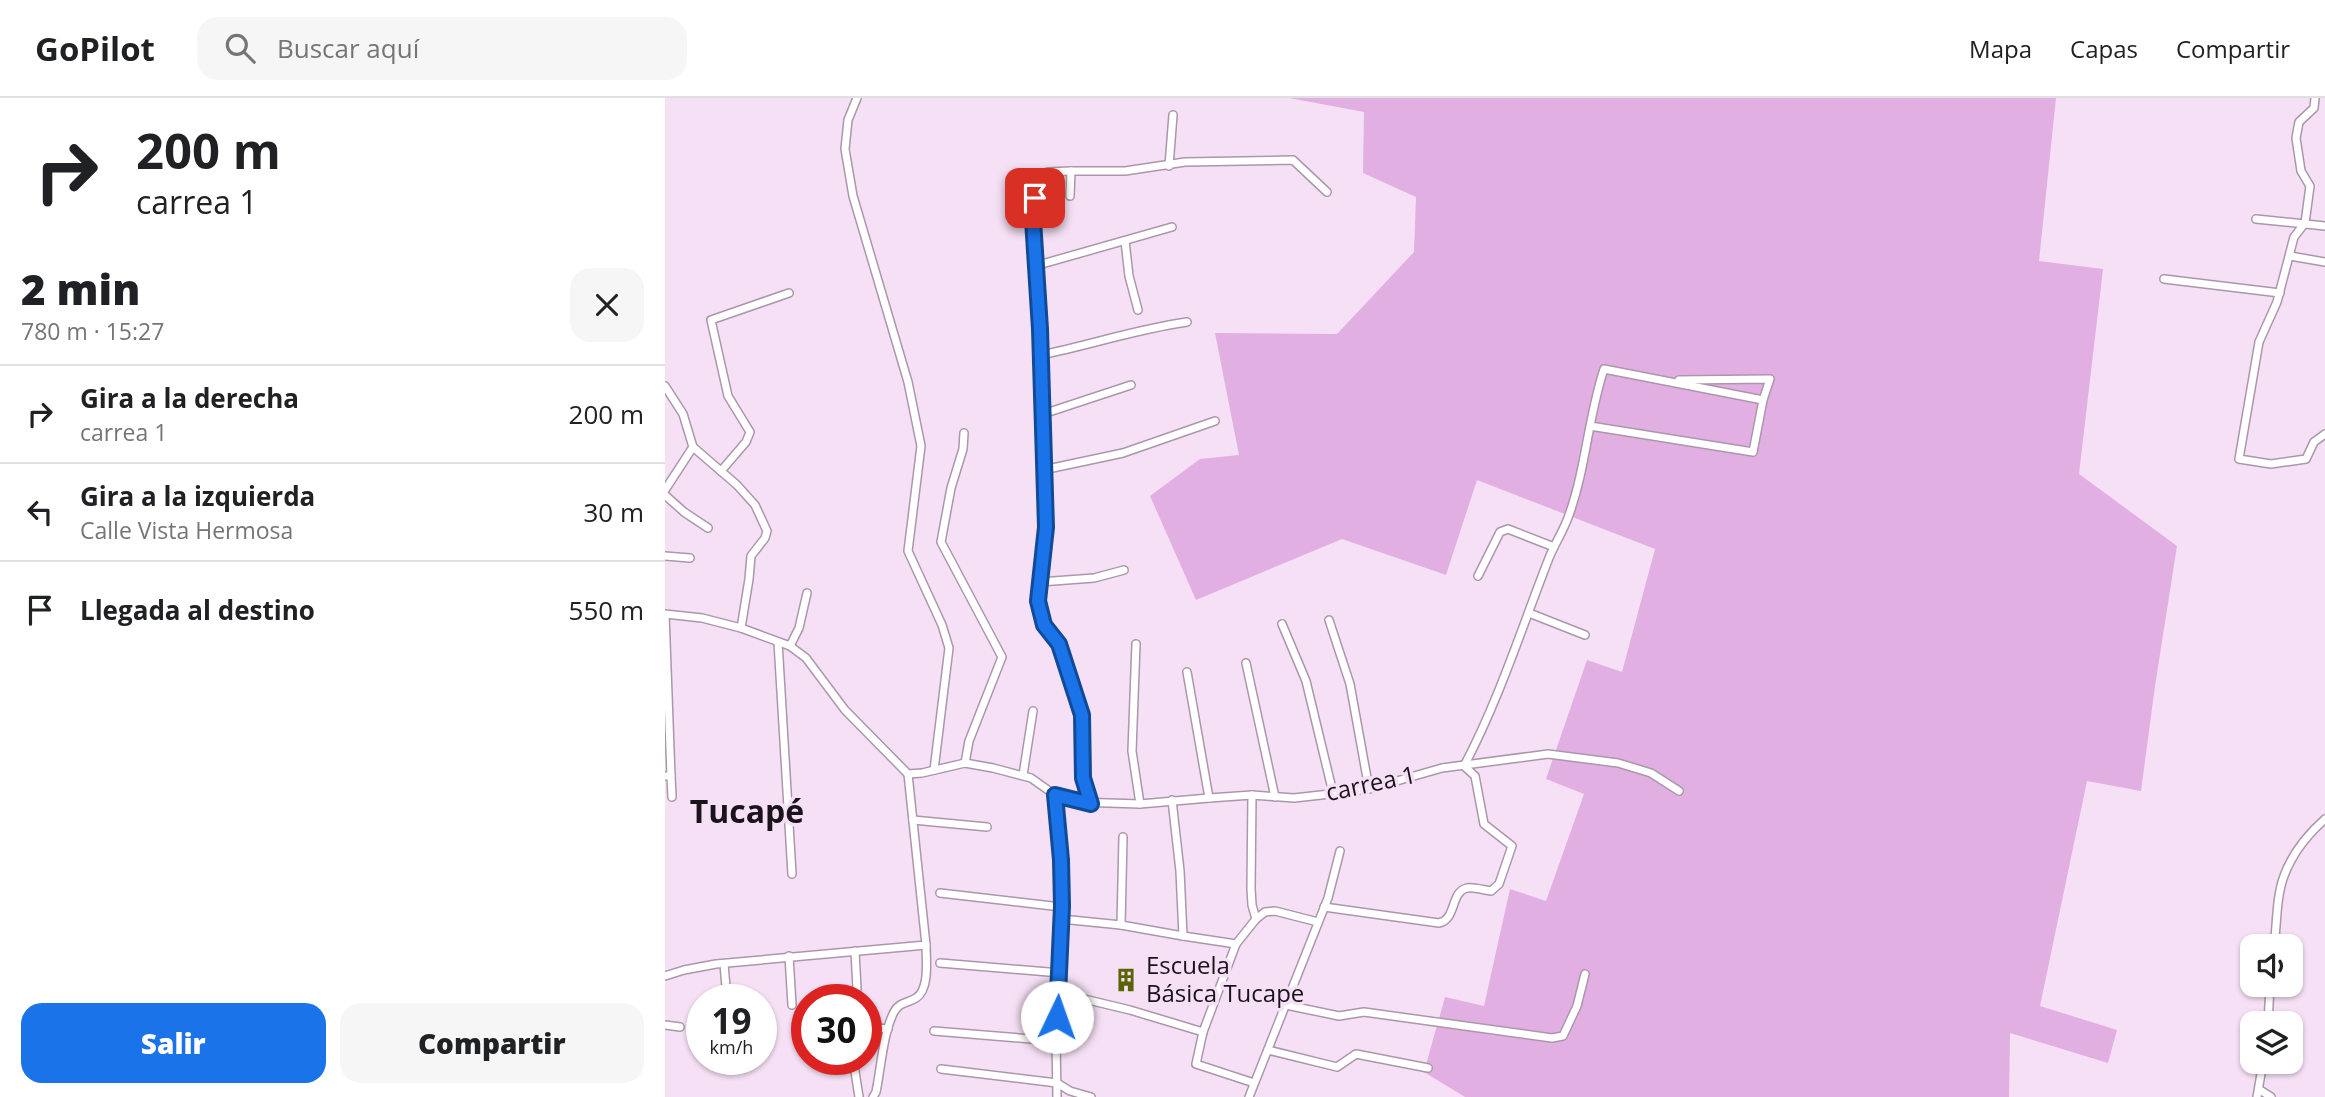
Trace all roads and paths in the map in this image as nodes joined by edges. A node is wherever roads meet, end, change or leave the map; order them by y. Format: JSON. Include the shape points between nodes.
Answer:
{"nodes":[{"id":1,"x":857,"y":98,"type":"edge"},
{"id":2,"x":2315,"y":98,"type":"edge"},
{"id":3,"x":1173,"y":115,"type":"dead end"},
{"id":4,"x":1169,"y":166,"type":"junction"},
{"id":5,"x":1071,"y":171,"type":"junction"},
{"id":6,"x":1327,"y":192,"type":"dead end"},
{"id":7,"x":1070,"y":196,"type":"dead end"},
{"id":8,"x":2256,"y":219,"type":"dead end"},
{"id":9,"x":2305,"y":223,"type":"junction"},
{"id":10,"x":2325,"y":226,"type":"edge"},
{"id":11,"x":1171,"y":227,"type":"dead end"},
{"id":12,"x":1125,"y":241,"type":"junction"},
{"id":13,"x":2290,"y":256,"type":"junction"},
{"id":14,"x":2325,"y":262,"type":"edge"},
{"id":15,"x":1035,"y":266,"type":"junction"},
{"id":16,"x":2164,"y":279,"type":"dead end"},
{"id":17,"x":789,"y":293,"type":"dead end"},
{"id":18,"x":2280,"y":293,"type":"junction"},
{"id":19,"x":1138,"y":310,"type":"dead end"},
{"id":20,"x":1187,"y":322,"type":"dead end"},
{"id":21,"x":1041,"y":355,"type":"junction"},
{"id":22,"x":1664,"y":380,"type":"junction"},
{"id":23,"x":1131,"y":385,"type":"dead end"},
{"id":24,"x":665,"y":386,"type":"edge"},
{"id":25,"x":1763,"y":400,"type":"junction"},
{"id":26,"x":1042,"y":414,"type":"junction"},
{"id":27,"x":1215,"y":421,"type":"dead end"},
{"id":28,"x":1590,"y":426,"type":"junction"},
{"id":29,"x":964,"y":433,"type":"dead end"},
{"id":30,"x":2325,"y":434,"type":"edge"},
{"id":31,"x":693,"y":447,"type":"junction"},
{"id":32,"x":1043,"y":470,"type":"junction"},
{"id":33,"x":721,"y":471,"type":"junction"},
{"id":34,"x":665,"y":492,"type":"edge"},
{"id":35,"x":708,"y":528,"type":"dead end"},
{"id":36,"x":1554,"y":547,"type":"junction"},
{"id":37,"x":665,"y":555,"type":"edge"},
{"id":38,"x":689,"y":558,"type":"dead end"},
{"id":39,"x":1124,"y":570,"type":"dead end"},
{"id":40,"x":1478,"y":576,"type":"dead end"},
{"id":41,"x":1040,"y":582,"type":"junction"},
{"id":42,"x":807,"y":593,"type":"dead end"},
{"id":43,"x":1529,"y":613,"type":"junction"},
{"id":44,"x":1329,"y":620,"type":"dead end"},
{"id":45,"x":1282,"y":624,"type":"dead end"},
{"id":46,"x":740,"y":628,"type":"junction"},
{"id":47,"x":1585,"y":635,"type":"dead end"},
{"id":48,"x":778,"y":642,"type":"junction"},
{"id":49,"x":1136,"y":644,"type":"dead end"},
{"id":50,"x":790,"y":646,"type":"junction"},
{"id":51,"x":1246,"y":663,"type":"dead end"},
{"id":52,"x":1187,"y":672,"type":"dead end"},
{"id":53,"x":1034,"y":711,"type":"dead end"},
{"id":54,"x":965,"y":763,"type":"junction"},
{"id":55,"x":1464,"y":766,"type":"junction"},
{"id":56,"x":934,"y":770,"type":"junction"},
{"id":57,"x":908,"y":774,"type":"junction"},
{"id":58,"x":1023,"y":775,"type":"junction"},
{"id":59,"x":668,"y":776,"type":"edge"},
{"id":60,"x":1369,"y":789,"type":"junction"},
{"id":61,"x":1679,"y":791,"type":"dead end"},
{"id":62,"x":1333,"y":793,"type":"junction"},
{"id":63,"x":1055,"y":795,"type":"junction"},
{"id":64,"x":1252,"y":795,"type":"junction"},
{"id":65,"x":672,"y":797,"type":"dead end"},
{"id":66,"x":1209,"y":797,"type":"junction"},
{"id":67,"x":1275,"y":797,"type":"junction"},
{"id":68,"x":1172,"y":800,"type":"junction"},
{"id":69,"x":1091,"y":804,"type":"junction"},
{"id":70,"x":1140,"y":804,"type":"junction"},
{"id":71,"x":2325,"y":818,"type":"edge"},
{"id":72,"x":913,"y":820,"type":"junction"},
{"id":73,"x":987,"y":827,"type":"dead end"},
{"id":74,"x":1122,"y":837,"type":"dead end"},
{"id":75,"x":1340,"y":851,"type":"dead end"},
{"id":76,"x":792,"y":874,"type":"dead end"},
{"id":77,"x":940,"y":893,"type":"dead end"},
{"id":78,"x":1062,"y":906,"type":"junction"},
{"id":79,"x":1324,"y":906,"type":"junction"},
{"id":80,"x":1061,"y":919,"type":"junction"},
{"id":81,"x":1256,"y":919,"type":"junction"},
{"id":82,"x":1318,"y":922,"type":"junction"},
{"id":83,"x":1121,"y":925,"type":"junction"},
{"id":84,"x":2276,"y":934,"type":"edge"},
{"id":85,"x":1183,"y":936,"type":"junction"},
{"id":86,"x":1236,"y":944,"type":"junction"},
{"id":87,"x":926,"y":945,"type":"junction"},
{"id":88,"x":855,"y":951,"type":"junction"},
{"id":89,"x":789,"y":957,"type":"junction"},
{"id":90,"x":940,"y":963,"type":"dead end"},
{"id":91,"x":724,"y":964,"type":"junction"},
{"id":92,"x":1060,"y":973,"type":"junction"},
{"id":93,"x":1585,"y":974,"type":"dead end"},
{"id":94,"x":665,"y":976,"type":"edge"},
{"id":95,"x":726,"y":984,"type":"edge"},
{"id":96,"x":857,"y":984,"type":"edge"},
{"id":97,"x":791,"y":989,"type":"edge"},
{"id":98,"x":1059,"y":993,"type":"junction"},
{"id":99,"x":1286,"y":1005,"type":"junction"},
{"id":100,"x":665,"y":1025,"type":"edge"},
{"id":101,"x":680,"y":1027,"type":"dead end"},
{"id":102,"x":882,"y":1028,"type":"edge"},
{"id":103,"x":888,"y":1029,"type":"junction"},
{"id":104,"x":934,"y":1031,"type":"dead end"},
{"id":105,"x":1203,"y":1032,"type":"junction"},
{"id":106,"x":1056,"y":1041,"type":"junction"},
{"id":107,"x":1268,"y":1050,"type":"junction"},
{"id":108,"x":1428,"y":1068,"type":"dead end"},
{"id":109,"x":941,"y":1069,"type":"dead end"},
{"id":110,"x":2261,"y":1074,"type":"edge"},
{"id":111,"x":856,"y":1075,"type":"edge"},
{"id":112,"x":1057,"y":1083,"type":"junction"},
{"id":113,"x":1254,"y":1083,"type":"junction"},
{"id":114,"x":2258,"y":1094,"type":"edge"},
{"id":115,"x":859,"y":1097,"type":"edge"},
{"id":116,"x":873,"y":1097,"type":"edge"},
{"id":117,"x":1057,"y":1097,"type":"edge"},
{"id":118,"x":1091,"y":1097,"type":"edge"},
{"id":119,"x":1249,"y":1097,"type":"edge"},
{"id":120,"x":2271,"y":1097,"type":"edge"}],
"edges":[{"from":1,"to":56,"type":"street","via":[[848,120],[845,149],[853,196],[908,382],[921,446],[908,551],[949,648]]},
{"from":2,"to":9,"type":"street","via":[[2315,108],[2299,122],[2296,138],[2301,171],[2310,186]]},
{"from":3,"to":4,"type":"street"},
{"from":4,"to":5,"type":"street","via":[[1125,172]]},
{"from":4,"to":6,"type":"street","via":[[1293,160]]},
{"from":5,"to":7,"type":"street"},
{"from":5,"to":15,"type":"street","via":[[1037,176]]},
{"from":8,"to":9,"type":"street"},
{"from":9,"to":10,"type":"street"},
{"from":9,"to":13,"type":"street","via":[[2294,237]]},
{"from":11,"to":12,"type":"street"},
{"from":12,"to":15,"type":"street"},
{"from":12,"to":19,"type":"street"},
{"from":13,"to":14,"type":"street"},
{"from":13,"to":18,"type":"street"},
{"from":15,"to":21,"type":"street"},
{"from":16,"to":18,"type":"street"},
{"from":17,"to":33,"type":"street","via":[[711,320],[728,396],[750,432]]},
{"from":18,"to":30,"type":"street","via":[[2259,342],[2239,459],[2271,464],[2306,459],[2314,442]]},
{"from":20,"to":21,"type":"street"},
{"from":21,"to":26,"type":"street"},
{"from":22,"to":25,"type":"street"},
{"from":22,"to":25,"type":"street","via":[[1770,379]]},
{"from":22,"to":28,"type":"street","via":[[1604,369]]},
{"from":23,"to":26,"type":"street"},
{"from":24,"to":31,"type":"street","via":[[683,414]]},
{"from":25,"to":28,"type":"street","via":[[1753,452]]},
{"from":26,"to":32,"type":"street"},
{"from":27,"to":32,"type":"street","via":[[1122,453]]},
{"from":28,"to":36,"type":"street","via":[[1569,516]]},
{"from":29,"to":54,"type":"street","via":[[941,542],[1002,657],[968,741]]},
{"from":31,"to":33,"type":"street"},
{"from":31,"to":34,"type":"street"},
{"from":32,"to":41,"type":"street","via":[[1046,527]]},
{"from":33,"to":46,"type":"street","via":[[755,505],[767,531],[751,556]]},
{"from":34,"to":35,"type":"street"},
{"from":36,"to":40,"type":"street","via":[[1508,529],[1500,532]]},
{"from":36,"to":43,"type":"street"},
{"from":37,"to":38,"type":"street"},
{"from":39,"to":41,"type":"street","via":[[1094,578]]},
{"from":41,"to":69,"type":"street","via":[[1038,601],[1044,625],[1059,644],[1082,715],[1083,778]]},
{"from":42,"to":50,"type":"street"},
{"from":43,"to":47,"type":"street"},
{"from":43,"to":55,"type":"street"},
{"from":44,"to":60,"type":"street","via":[[1350,684]]},
{"from":45,"to":62,"type":"street","via":[[1306,681]]},
{"from":46,"to":48,"type":"street"},
{"from":46,"to":59,"type":"street","via":[[665,614]]},
{"from":48,"to":50,"type":"street"},
{"from":48,"to":76,"type":"street"},
{"from":49,"to":70,"type":"street","via":[[1132,751]]},
{"from":50,"to":57,"type":"street"},
{"from":51,"to":67,"type":"street"},
{"from":52,"to":66,"type":"street"},
{"from":53,"to":58,"type":"street"},
{"from":54,"to":56,"type":"street"},
{"from":54,"to":58,"type":"street"},
{"from":55,"to":60,"type":"street","name":"carrea 1"},
{"from":55,"to":61,"type":"street","name":"carrea 1","via":[[1548,754],[1618,763],[1651,773]]},
{"from":55,"to":79,"type":"street","via":[[1475,776],[1484,824],[1512,846],[1499,884],[1491,891],[1467,888],[1451,915],[1439,923]]},
{"from":56,"to":57,"type":"street"},
{"from":57,"to":72,"type":"street"},
{"from":58,"to":63,"type":"street","name":"carrea 1"},
{"from":59,"to":65,"type":"street"},
{"from":60,"to":62,"type":"street","name":"carrea 1"},
{"from":62,"to":67,"type":"street","name":"carrea 1"},
{"from":63,"to":69,"type":"street","name":"carrea 1"},
{"from":63,"to":78,"type":"street"},
{"from":64,"to":66,"type":"street","name":"carrea 1"},
{"from":64,"to":67,"type":"street","name":"carrea 1"},
{"from":64,"to":81,"type":"street","via":[[1252,905]]},
{"from":66,"to":68,"type":"street","name":"carrea 1"},
{"from":68,"to":70,"type":"street","name":"carrea 1"},
{"from":68,"to":85,"type":"street"},
{"from":69,"to":70,"type":"street","name":"carrea 1"},
{"from":71,"to":84,"type":"street","via":[[2295,853],[2283,877]]},
{"from":72,"to":73,"type":"street"},
{"from":72,"to":87,"type":"street"},
{"from":74,"to":83,"type":"street"},
{"from":75,"to":79,"type":"street"},
{"from":77,"to":78,"type":"street"},
{"from":78,"to":80,"type":"street"},
{"from":79,"to":82,"type":"street"},
{"from":80,"to":83,"type":"street"},
{"from":80,"to":92,"type":"street"},
{"from":81,"to":82,"type":"street","via":[[1275,911]]},
{"from":81,"to":86,"type":"street"},
{"from":82,"to":99,"type":"street"},
{"from":83,"to":85,"type":"street"},
{"from":85,"to":86,"type":"street"},
{"from":86,"to":105,"type":"street"},
{"from":87,"to":88,"type":"street"},
{"from":87,"to":103,"type":"street","via":[[921,993],[898,1005]]},
{"from":88,"to":89,"type":"street"},
{"from":88,"to":96,"type":"street"},
{"from":89,"to":91,"type":"street"},
{"from":89,"to":97,"type":"street"},
{"from":90,"to":92,"type":"street"},
{"from":91,"to":94,"type":"street"},
{"from":91,"to":95,"type":"street"},
{"from":92,"to":98,"type":"street"},
{"from":93,"to":99,"type":"street","via":[[1563,1036],[1552,1038],[1364,1012],[1339,1016]]},
{"from":98,"to":105,"type":"street"},
{"from":98,"to":106,"type":"street"},
{"from":99,"to":107,"type":"street"},
{"from":100,"to":101,"type":"street"},
{"from":102,"to":103,"type":"street"},
{"from":103,"to":116,"type":"street"},
{"from":104,"to":106,"type":"street"},
{"from":105,"to":113,"type":"street","via":[[1196,1064]]},
{"from":106,"to":112,"type":"street"},
{"from":107,"to":108,"type":"street","via":[[1337,1067],[1356,1054]]},
{"from":107,"to":113,"type":"street"},
{"from":109,"to":112,"type":"street"},
{"from":110,"to":114,"type":"street"},
{"from":111,"to":115,"type":"street"},
{"from":112,"to":117,"type":"street"},
{"from":112,"to":118,"type":"street"},
{"from":113,"to":119,"type":"street"},
{"from":114,"to":120,"type":"street"}]}
